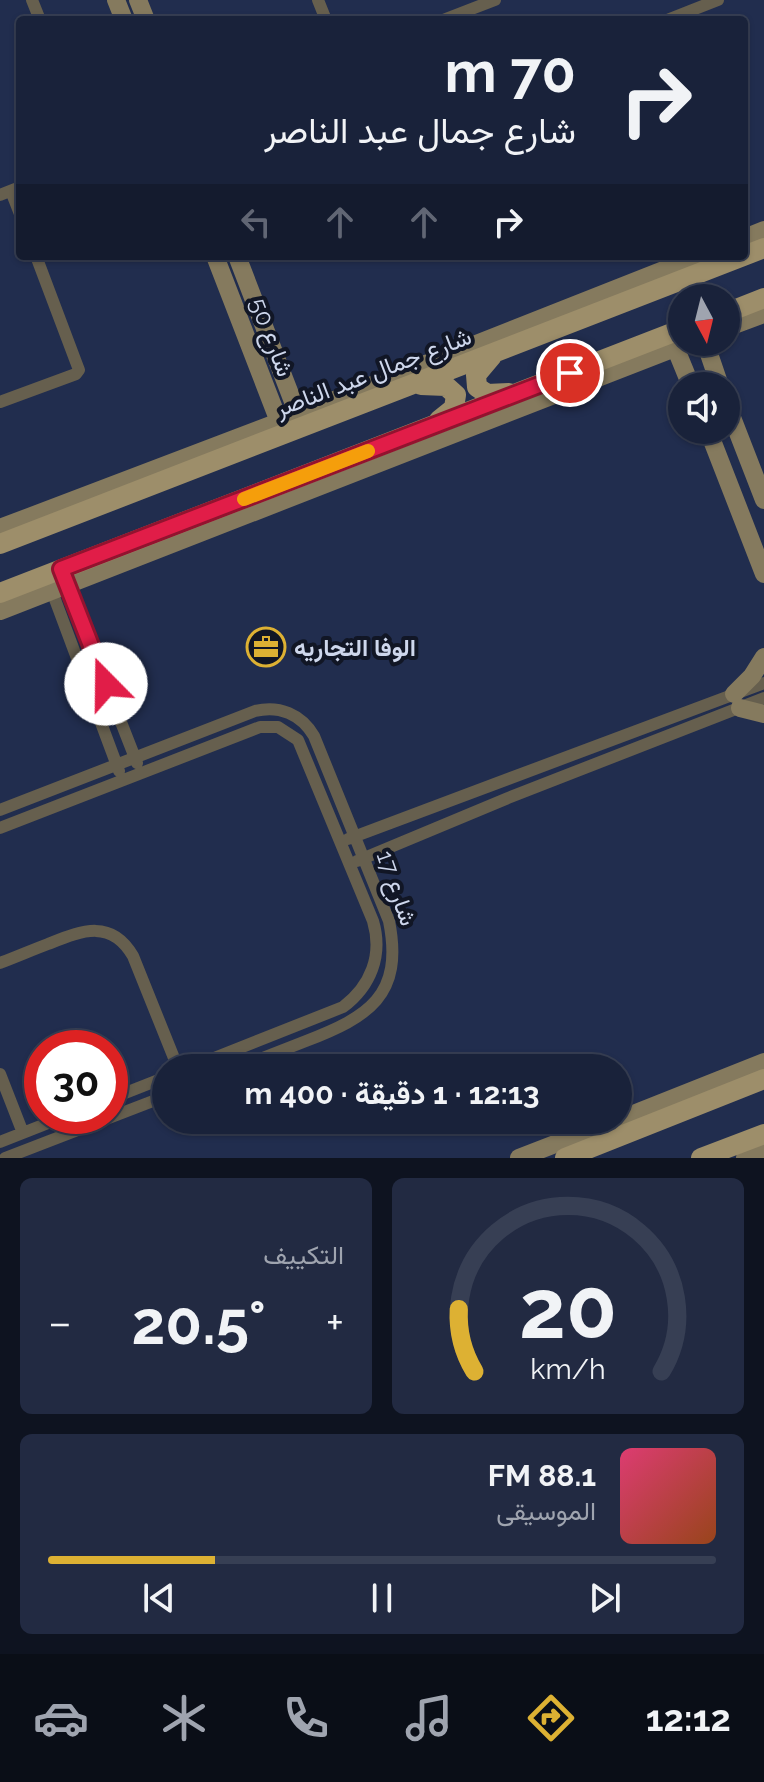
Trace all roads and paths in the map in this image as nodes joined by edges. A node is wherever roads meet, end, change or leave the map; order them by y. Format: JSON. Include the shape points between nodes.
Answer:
{"nodes":[{"id":1,"x":495,"y":0,"type":"edge"},
{"id":2,"x":718,"y":0,"type":"edge"},
{"id":3,"x":142,"y":6,"type":"edge"},
{"id":4,"x":120,"y":10,"type":"edge"},
{"id":5,"x":453,"y":16,"type":"edge"},
{"id":6,"x":677,"y":16,"type":"edge"},
{"id":7,"x":38,"y":260,"type":"edge"},
{"id":8,"x":217,"y":260,"type":"edge"},
{"id":9,"x":238,"y":260,"type":"edge"},
{"id":10,"x":692,"y":260,"type":"edge"},
{"id":11,"x":725,"y":260,"type":"edge"},
{"id":12,"x":660,"y":280,"type":"junction"},
{"id":13,"x":764,"y":298,"type":"edge"},
{"id":14,"x":740,"y":307,"type":"edge"},
{"id":15,"x":764,"y":314,"type":"edge"},
{"id":16,"x":740,"y":323,"type":"edge"},
{"id":17,"x":668,"y":342,"type":"edge"},
{"id":18,"x":668,"y":343,"type":"edge"},
{"id":19,"x":495,"y":353,"type":"junction"},
{"id":20,"x":414,"y":385,"type":"junction"},
{"id":21,"x":520,"y":392,"type":"junction"},
{"id":22,"x":0,"y":402,"type":"edge"},
{"id":23,"x":291,"y":425,"type":"junction"},
{"id":24,"x":429,"y":427,"type":"junction"},
{"id":25,"x":740,"y":438,"type":"edge"},
{"id":26,"x":713,"y":444,"type":"edge"},
{"id":27,"x":312,"y":482,"type":"junction"},
{"id":28,"x":764,"y":500,"type":"edge"},
{"id":29,"x":0,"y":528,"type":"edge"},
{"id":30,"x":0,"y":544,"type":"edge"},
{"id":31,"x":764,"y":574,"type":"edge"},
{"id":32,"x":56,"y":580,"type":"junction"},
{"id":33,"x":0,"y":593,"type":"edge"},
{"id":34,"x":0,"y":611,"type":"edge"},
{"id":35,"x":764,"y":657,"type":"edge"},
{"id":36,"x":764,"y":683,"type":"edge"},
{"id":37,"x":764,"y":698,"type":"edge"},
{"id":38,"x":737,"y":701,"type":"junction"},
{"id":39,"x":764,"y":714,"type":"edge"},
{"id":40,"x":128,"y":740,"type":"junction"},
{"id":41,"x":110,"y":747,"type":"junction"},
{"id":42,"x":135,"y":757,"type":"junction"},
{"id":43,"x":117,"y":764,"type":"junction"},
{"id":44,"x":141,"y":773,"type":"junction"},
{"id":45,"x":123,"y":780,"type":"junction"},
{"id":46,"x":0,"y":810,"type":"edge"},
{"id":47,"x":0,"y":828,"type":"edge"},
{"id":48,"x":355,"y":836,"type":"junction"},
{"id":49,"x":342,"y":841,"type":"junction"},
{"id":50,"x":364,"y":858,"type":"junction"},
{"id":51,"x":351,"y":864,"type":"junction"},
{"id":52,"x":0,"y":963,"type":"edge"},
{"id":53,"x":172,"y":1054,"type":"edge"},
{"id":54,"x":225,"y":1054,"type":"edge"},
{"id":55,"x":272,"y":1054,"type":"edge"},
{"id":56,"x":757,"y":1073,"type":"edge"},
{"id":57,"x":0,"y":1074,"type":"edge"},
{"id":58,"x":152,"y":1082,"type":"edge"},
{"id":59,"x":128,"y":1092,"type":"edge"},
{"id":60,"x":152,"y":1101,"type":"edge"},
{"id":61,"x":632,"y":1115,"type":"edge"},
{"id":62,"x":23,"y":1133,"type":"joint"},
{"id":63,"x":582,"y":1134,"type":"edge"},
{"id":64,"x":764,"y":1134,"type":"edge"},
{"id":65,"x":0,"y":1142,"type":"edge"},
{"id":66,"x":764,"y":1151,"type":"edge"},
{"id":67,"x":575,"y":1156,"type":"edge"},
{"id":68,"x":5,"y":1158,"type":"edge"},
{"id":69,"x":519,"y":1158,"type":"edge"},
{"id":70,"x":701,"y":1158,"type":"edge"},
{"id":71,"x":745,"y":1158,"type":"edge"}],
"edges":[{"from":1,"to":5,"type":"street"},
{"from":2,"to":6,"type":"street"},
{"from":3,"to":4,"type":"street"},
{"from":7,"to":22,"type":"street","via":[[79,370]]},
{"from":8,"to":23,"type":"main road","name":"شارع 50"},
{"from":9,"to":23,"type":"main road","name":"شارع 50"},
{"from":10,"to":12,"type":"main road"},
{"from":11,"to":12,"type":"main road","name":"شارع جمال عبد الناصر"},
{"from":12,"to":19,"type":"main road","name":"شارع جمال عبد الناصر"},
{"from":12,"to":23,"type":"main road"},
{"from":13,"to":14,"type":"main road"},
{"from":15,"to":16,"type":"main road"},
{"from":17,"to":21,"type":"main road"},
{"from":18,"to":27,"type":"main road"},
{"from":19,"to":20,"type":"main road","name":"شارع جمال عبد الناصر"},
{"from":19,"to":21,"type":"main road","via":[[476,375],[477,387],[487,394]]},
{"from":20,"to":23,"type":"main road","name":"شارع جمال عبد الناصر"},
{"from":20,"to":24,"type":"main road","via":[[446,386],[456,395],[454,408]]},
{"from":21,"to":24,"type":"main road"},
{"from":23,"to":29,"type":"main road"},
{"from":23,"to":30,"type":"main road","name":"شارع جمال عبد الناصر"},
{"from":24,"to":27,"type":"main road"},
{"from":25,"to":28,"type":"main road"},
{"from":26,"to":31,"type":"main road"},
{"from":27,"to":32,"type":"main road"},
{"from":32,"to":33,"type":"main road"},
{"from":32,"to":34,"type":"main road"},
{"from":32,"to":40,"type":"street"},
{"from":32,"to":41,"type":"street"},
{"from":35,"to":38,"type":"main road"},
{"from":36,"to":38,"type":"street"},
{"from":37,"to":38,"type":"street"},
{"from":38,"to":39,"type":"main road"},
{"from":38,"to":48,"type":"street"},
{"from":38,"to":50,"type":"street"},
{"from":40,"to":41,"type":"street"},
{"from":40,"to":42,"type":"street"},
{"from":41,"to":43,"type":"street"},
{"from":42,"to":43,"type":"street"},
{"from":42,"to":44,"type":"street"},
{"from":42,"to":48,"type":"street","name":"شارع 17","via":[[261,709],[289,712],[314,736]]},
{"from":43,"to":45,"type":"street"},
{"from":43,"to":46,"type":"street"},
{"from":44,"to":45,"type":"street","name":"شارع 17"},
{"from":44,"to":49,"type":"street","name":"شارع 17","via":[[272,726],[298,740]]},
{"from":45,"to":47,"type":"street","name":"شارع 17"},
{"from":48,"to":49,"type":"street"},
{"from":48,"to":50,"type":"street","name":"شارع 17"},
{"from":49,"to":51,"type":"street","name":"شارع 17"},
{"from":50,"to":51,"type":"street"},
{"from":50,"to":55,"type":"street","name":"شارع 17","via":[[392,935],[392,966],[381,994],[351,1023]]},
{"from":51,"to":54,"type":"street","name":"شارع 17","via":[[377,938],[374,965],[362,989],[335,1011]]},
{"from":52,"to":53,"type":"street","via":[[83,931],[113,935],[133,956]]},
{"from":56,"to":61,"type":"main road"},
{"from":56,"to":67,"type":"main road"},
{"from":57,"to":62,"type":"street"},
{"from":58,"to":59,"type":"street"},
{"from":60,"to":68,"type":"street"},
{"from":62,"to":65,"type":"street"},
{"from":63,"to":69,"type":"main road"},
{"from":64,"to":70,"type":"main road"},
{"from":66,"to":71,"type":"main road"}]}
